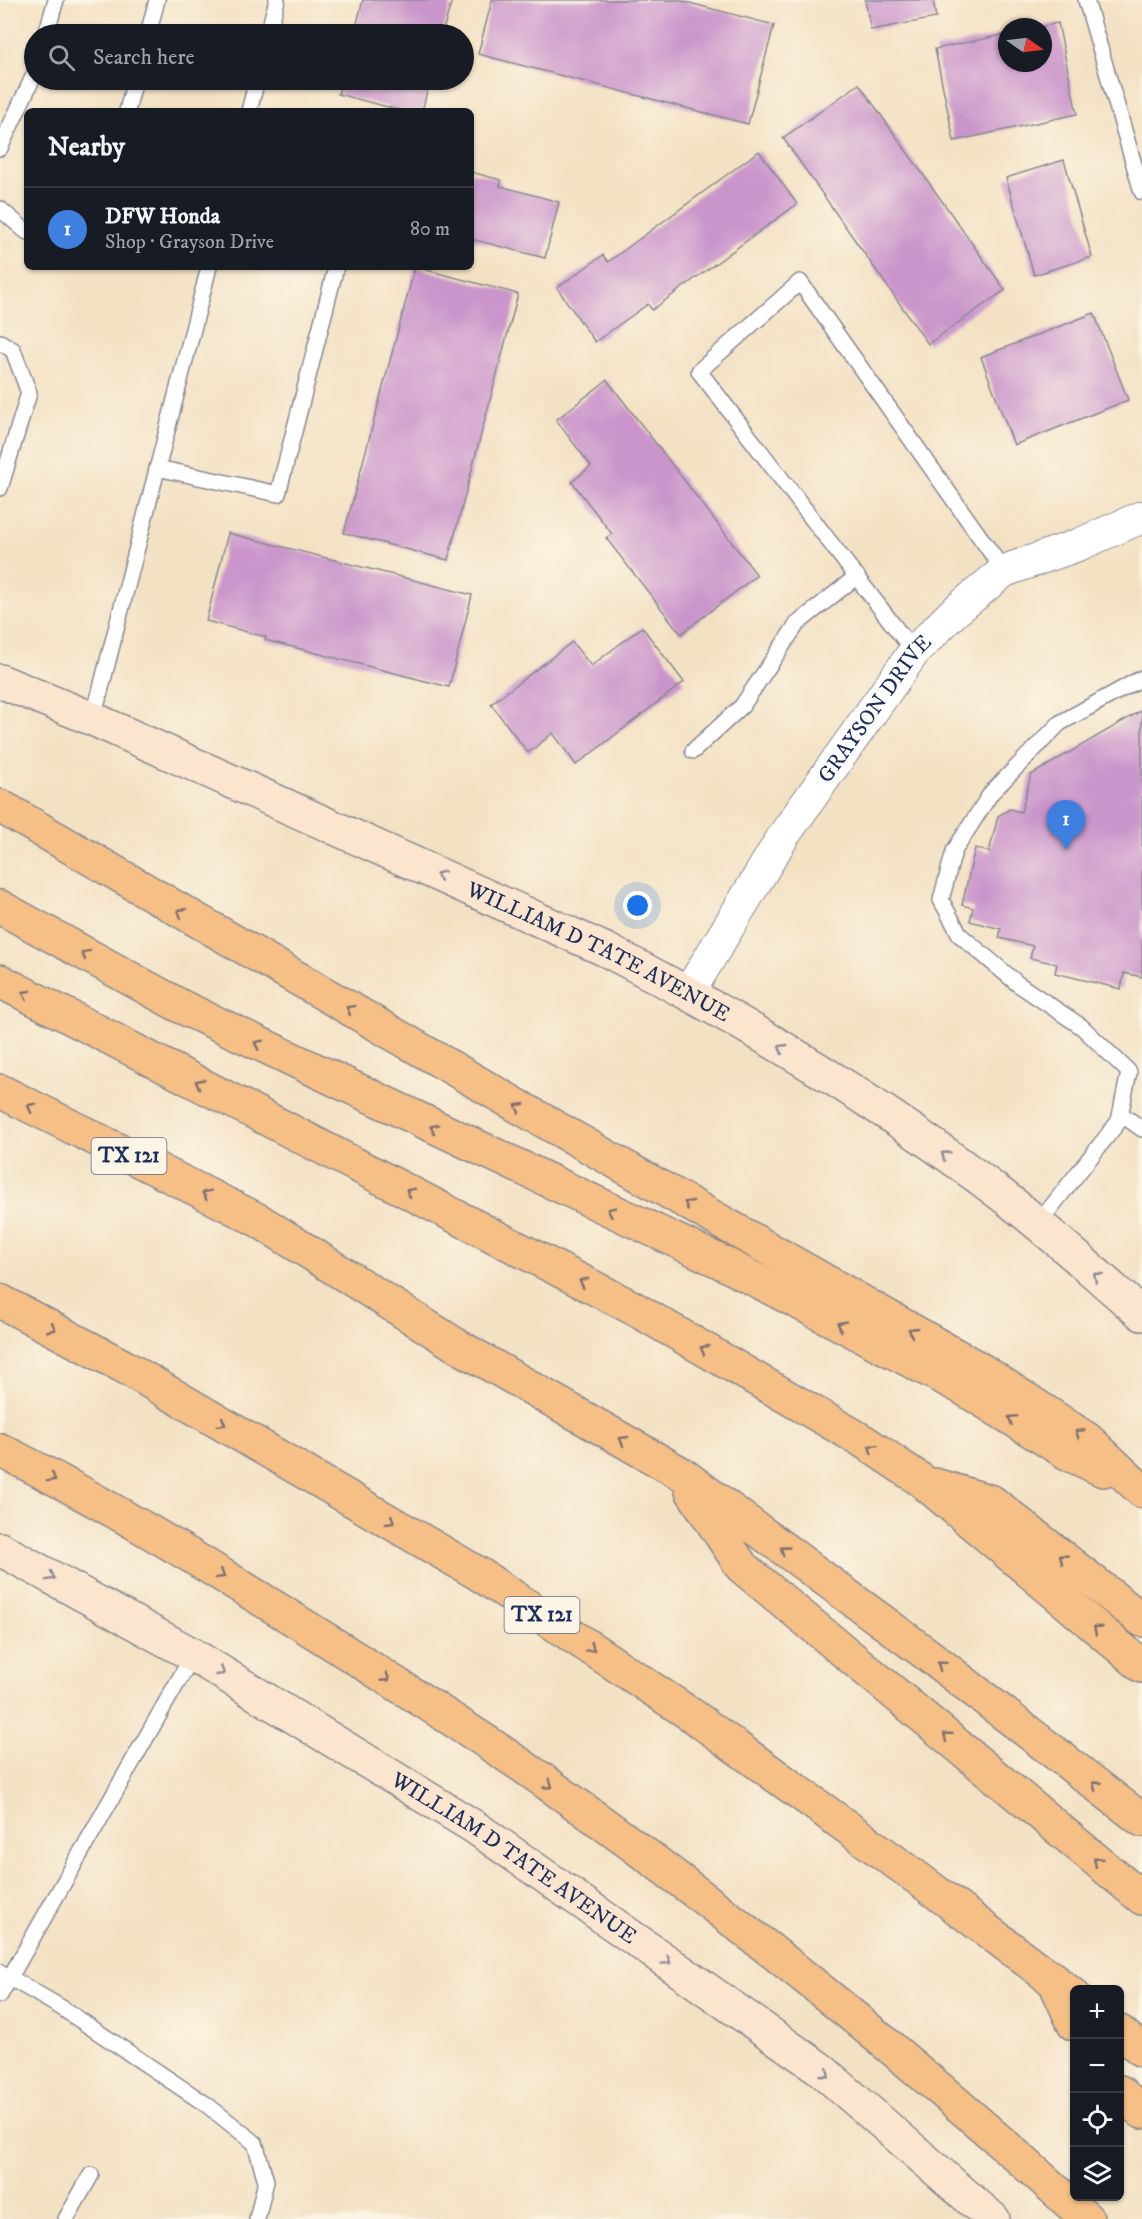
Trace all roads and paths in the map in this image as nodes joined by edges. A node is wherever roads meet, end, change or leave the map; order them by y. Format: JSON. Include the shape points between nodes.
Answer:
{"nodes":[{"id":1,"x":56,"y":0,"type":"edge"},
{"id":2,"x":157,"y":0,"type":"edge"},
{"id":3,"x":277,"y":0,"type":"edge"},
{"id":4,"x":1086,"y":0,"type":"edge"},
{"id":5,"x":49,"y":24,"type":"edge"},
{"id":6,"x":151,"y":24,"type":"edge"},
{"id":7,"x":271,"y":24,"type":"edge"},
{"id":8,"x":27,"y":90,"type":"edge"},
{"id":9,"x":132,"y":90,"type":"edge"},
{"id":10,"x":254,"y":90,"type":"edge"},
{"id":11,"x":128,"y":108,"type":"edge"},
{"id":12,"x":250,"y":108,"type":"edge"},
{"id":13,"x":0,"y":148,"type":"edge"},
{"id":14,"x":1142,"y":192,"type":"edge"},
{"id":15,"x":0,"y":209,"type":"edge"},
{"id":16,"x":24,"y":229,"type":"edge"},
{"id":17,"x":208,"y":270,"type":"edge"},
{"id":18,"x":335,"y":270,"type":"edge"},
{"id":19,"x":0,"y":342,"type":"edge"},
{"id":20,"x":157,"y":468,"type":"junction"},
{"id":21,"x":0,"y":488,"type":"edge"},
{"id":22,"x":1142,"y":517,"type":"edge"},
{"id":23,"x":1004,"y":572,"type":"junction"},
{"id":24,"x":857,"y":576,"type":"junction"},
{"id":25,"x":914,"y":652,"type":"junction"},
{"id":26,"x":1142,"y":678,"type":"edge"},
{"id":27,"x":0,"y":681,"type":"edge"},
{"id":28,"x":93,"y":719,"type":"junction"},
{"id":29,"x":693,"y":751,"type":"dead end"},
{"id":30,"x":0,"y":806,"type":"edge"},
{"id":31,"x":0,"y":907,"type":"edge"},
{"id":32,"x":0,"y":981,"type":"edge"},
{"id":33,"x":689,"y":992,"type":"junction"},
{"id":34,"x":0,"y":1091,"type":"edge"},
{"id":35,"x":1121,"y":1114,"type":"junction"},
{"id":36,"x":1142,"y":1129,"type":"edge"},
{"id":37,"x":1037,"y":1225,"type":"junction"},
{"id":38,"x":0,"y":1301,"type":"edge"},
{"id":39,"x":1142,"y":1314,"type":"edge"},
{"id":40,"x":0,"y":1450,"type":"edge"},
{"id":41,"x":681,"y":1474,"type":"junction"},
{"id":42,"x":921,"y":1480,"type":"junction"},
{"id":43,"x":1139,"y":1489,"type":"edge"},
{"id":44,"x":0,"y":1548,"type":"edge"},
{"id":45,"x":1142,"y":1620,"type":"edge"},
{"id":46,"x":193,"y":1654,"type":"junction"},
{"id":47,"x":1142,"y":1666,"type":"edge"},
{"id":48,"x":1142,"y":1820,"type":"edge"},
{"id":49,"x":1142,"y":1898,"type":"edge"},
{"id":50,"x":5,"y":1975,"type":"edge"},
{"id":51,"x":1064,"y":1987,"type":"edge"},
{"id":52,"x":0,"y":1995,"type":"edge"},
{"id":53,"x":1070,"y":2009,"type":"edge"},
{"id":54,"x":1124,"y":2036,"type":"edge"},
{"id":55,"x":1142,"y":2050,"type":"edge"},
{"id":56,"x":1120,"y":2093,"type":"edge"},
{"id":57,"x":1142,"y":2112,"type":"edge"},
{"id":58,"x":91,"y":2175,"type":"dead end"},
{"id":59,"x":66,"y":2219,"type":"edge"},
{"id":60,"x":257,"y":2219,"type":"edge"},
{"id":61,"x":993,"y":2219,"type":"edge"},
{"id":62,"x":1087,"y":2219,"type":"edge"}],
"edges":[{"from":1,"to":5,"type":"lane"},
{"from":2,"to":6,"type":"lane"},
{"from":3,"to":7,"type":"lane"},
{"from":4,"to":14,"type":"lane"},
{"from":8,"to":13,"type":"lane"},
{"from":9,"to":11,"type":"lane"},
{"from":10,"to":12,"type":"lane"},
{"from":15,"to":16,"type":"lane"},
{"from":17,"to":20,"type":"lane"},
{"from":18,"to":20,"type":"lane","via":[[278,494]]},
{"from":19,"to":21,"type":"lane","via":[[13,350],[29,393]]},
{"from":20,"to":28,"type":"lane"},
{"from":22,"to":23,"type":"street","name":"GRAYSON DRIVE"},
{"from":23,"to":24,"type":"lane","via":[[800,282],[699,370]]},
{"from":23,"to":25,"type":"street","name":"GRAYSON DRIVE","via":[[952,613]]},
{"from":24,"to":25,"type":"lane"},
{"from":24,"to":29,"type":"lane","via":[[797,624],[742,706]]},
{"from":25,"to":33,"type":"street","name":"GRAYSON DRIVE","via":[[784,835]]},
{"from":26,"to":35,"type":"lane","via":[[1060,723],[991,793],[954,851],[941,900],[960,935],[1018,984],[1082,1027],[1129,1072]]},
{"from":27,"to":28,"type":"main road","name":"WILLIAM D TATE AVENUE"},
{"from":33,"to":28,"type":"main road","name":"WILLIAM D TATE AVENUE","one_way":true,"via":[[606,950]]},
{"from":43,"to":30,"type":"highway","one_way":true,"via":[[1087,1439],[982,1371]]},
{"from":43,"to":31,"type":"highway","one_way":true,"via":[[1067,1453],[961,1387],[721,1262],[182,1007]]},
{"from":42,"to":32,"type":"highway","one_way":true,"via":[[635,1309]]},
{"from":37,"to":33,"type":"main road","name":"WILLIAM D TATE AVENUE","one_way":true,"via":[[860,1094]]},
{"from":41,"to":34,"type":"highway","number":"TX 121","one_way":true,"via":[[456,1346],[258,1220]]},
{"from":35,"to":36,"type":"lane"},
{"from":35,"to":37,"type":"lane"},
{"from":39,"to":37,"type":"main road","name":"WILLIAM D TATE AVENUE","one_way":true},
{"from":38,"to":51,"type":"highway","number":"TX 121","one_way":true,"via":[[153,1383],[479,1574],[693,1716]]},
{"from":40,"to":62,"type":"highway","one_way":true,"via":[[251,1592],[541,1779],[752,1934],[951,2099]]},
{"from":48,"to":41,"type":"highway","number":"TX 121","one_way":true},
{"from":49,"to":41,"type":"highway","one_way":true,"via":[[742,1567]]},
{"from":45,"to":42,"type":"highway","one_way":true,"via":[[992,1502]]},
{"from":47,"to":42,"type":"highway","one_way":true},
{"from":44,"to":46,"type":"main road","name":"WILLIAM D TATE AVENUE","one_way":true},
{"from":46,"to":50,"type":"lane"},
{"from":46,"to":61,"type":"main road","name":"WILLIAM D TATE AVENUE","one_way":true,"via":[[476,1828],[819,2068]]},
{"from":50,"to":52,"type":"lane"},
{"from":50,"to":60,"type":"lane","via":[[62,2008],[198,2099],[255,2143],[266,2181]]},
{"from":51,"to":53,"type":"highway"},
{"from":54,"to":55,"type":"highway"},
{"from":56,"to":57,"type":"highway"},
{"from":58,"to":59,"type":"lane"}]}
